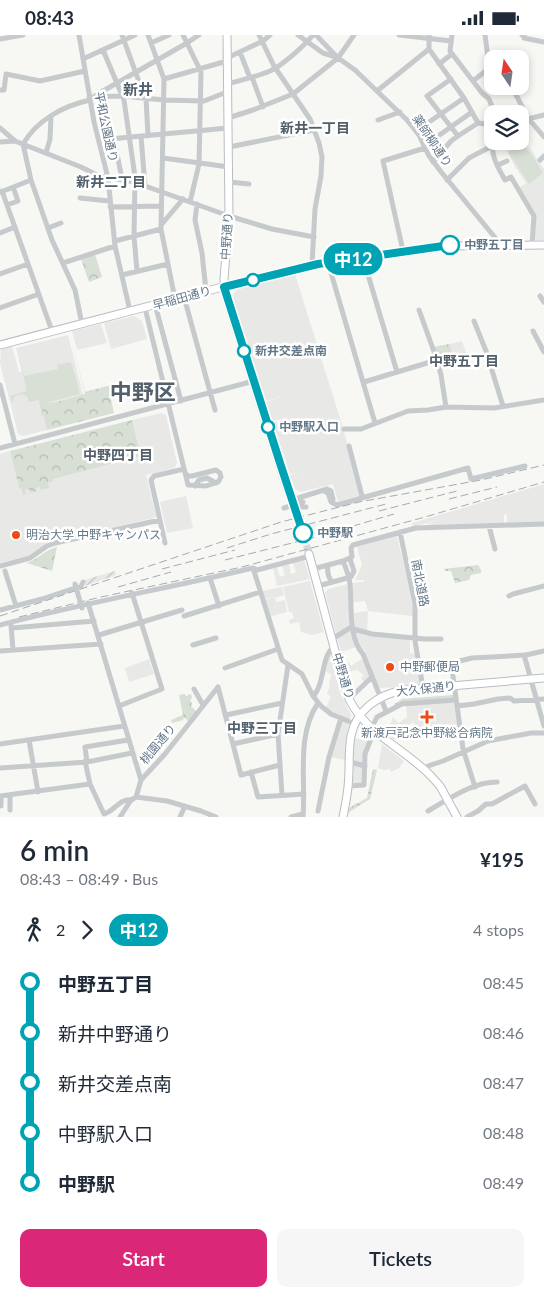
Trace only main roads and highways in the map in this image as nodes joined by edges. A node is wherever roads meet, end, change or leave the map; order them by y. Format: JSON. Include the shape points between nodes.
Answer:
{"nodes":[{"id":1,"x":227,"y":35,"type":"edge"},
{"id":2,"x":544,"y":245,"type":"edge"},
{"id":3,"x":224,"y":287,"type":"junction"},
{"id":4,"x":0,"y":345,"type":"edge"},
{"id":5,"x":298,"y":515,"type":"tunnel mouth"},
{"id":6,"x":310,"y":555,"type":"tunnel mouth"},
{"id":7,"x":544,"y":678,"type":"edge"},
{"id":8,"x":360,"y":716,"type":"junction"},
{"id":9,"x":454,"y":816,"type":"edge"},
{"id":10,"x":343,"y":817,"type":"edge"}],
"edges":[{"from":1,"to":3,"type":"main road","name":"中野通り","via":[[229,216]]},
{"from":2,"to":3,"type":"main road","name":"早稲田通り","via":[[450,245],[403,251],[312,265]]},
{"from":3,"to":4,"type":"main road","name":"早稲田通り"},
{"from":3,"to":5,"type":"main road","name":"中野通り"},
{"from":6,"to":8,"type":"main road","name":"中野通り","via":[[349,699]]},
{"from":7,"to":8,"type":"main road","name":"大久保通り","via":[[398,691],[380,697]]},
{"from":8,"to":9,"type":"main road","name":"中野通り","via":[[373,730],[425,769],[448,800]]},
{"from":8,"to":10,"type":"main road","name":"大久保通り","via":[[351,738]]}]}
